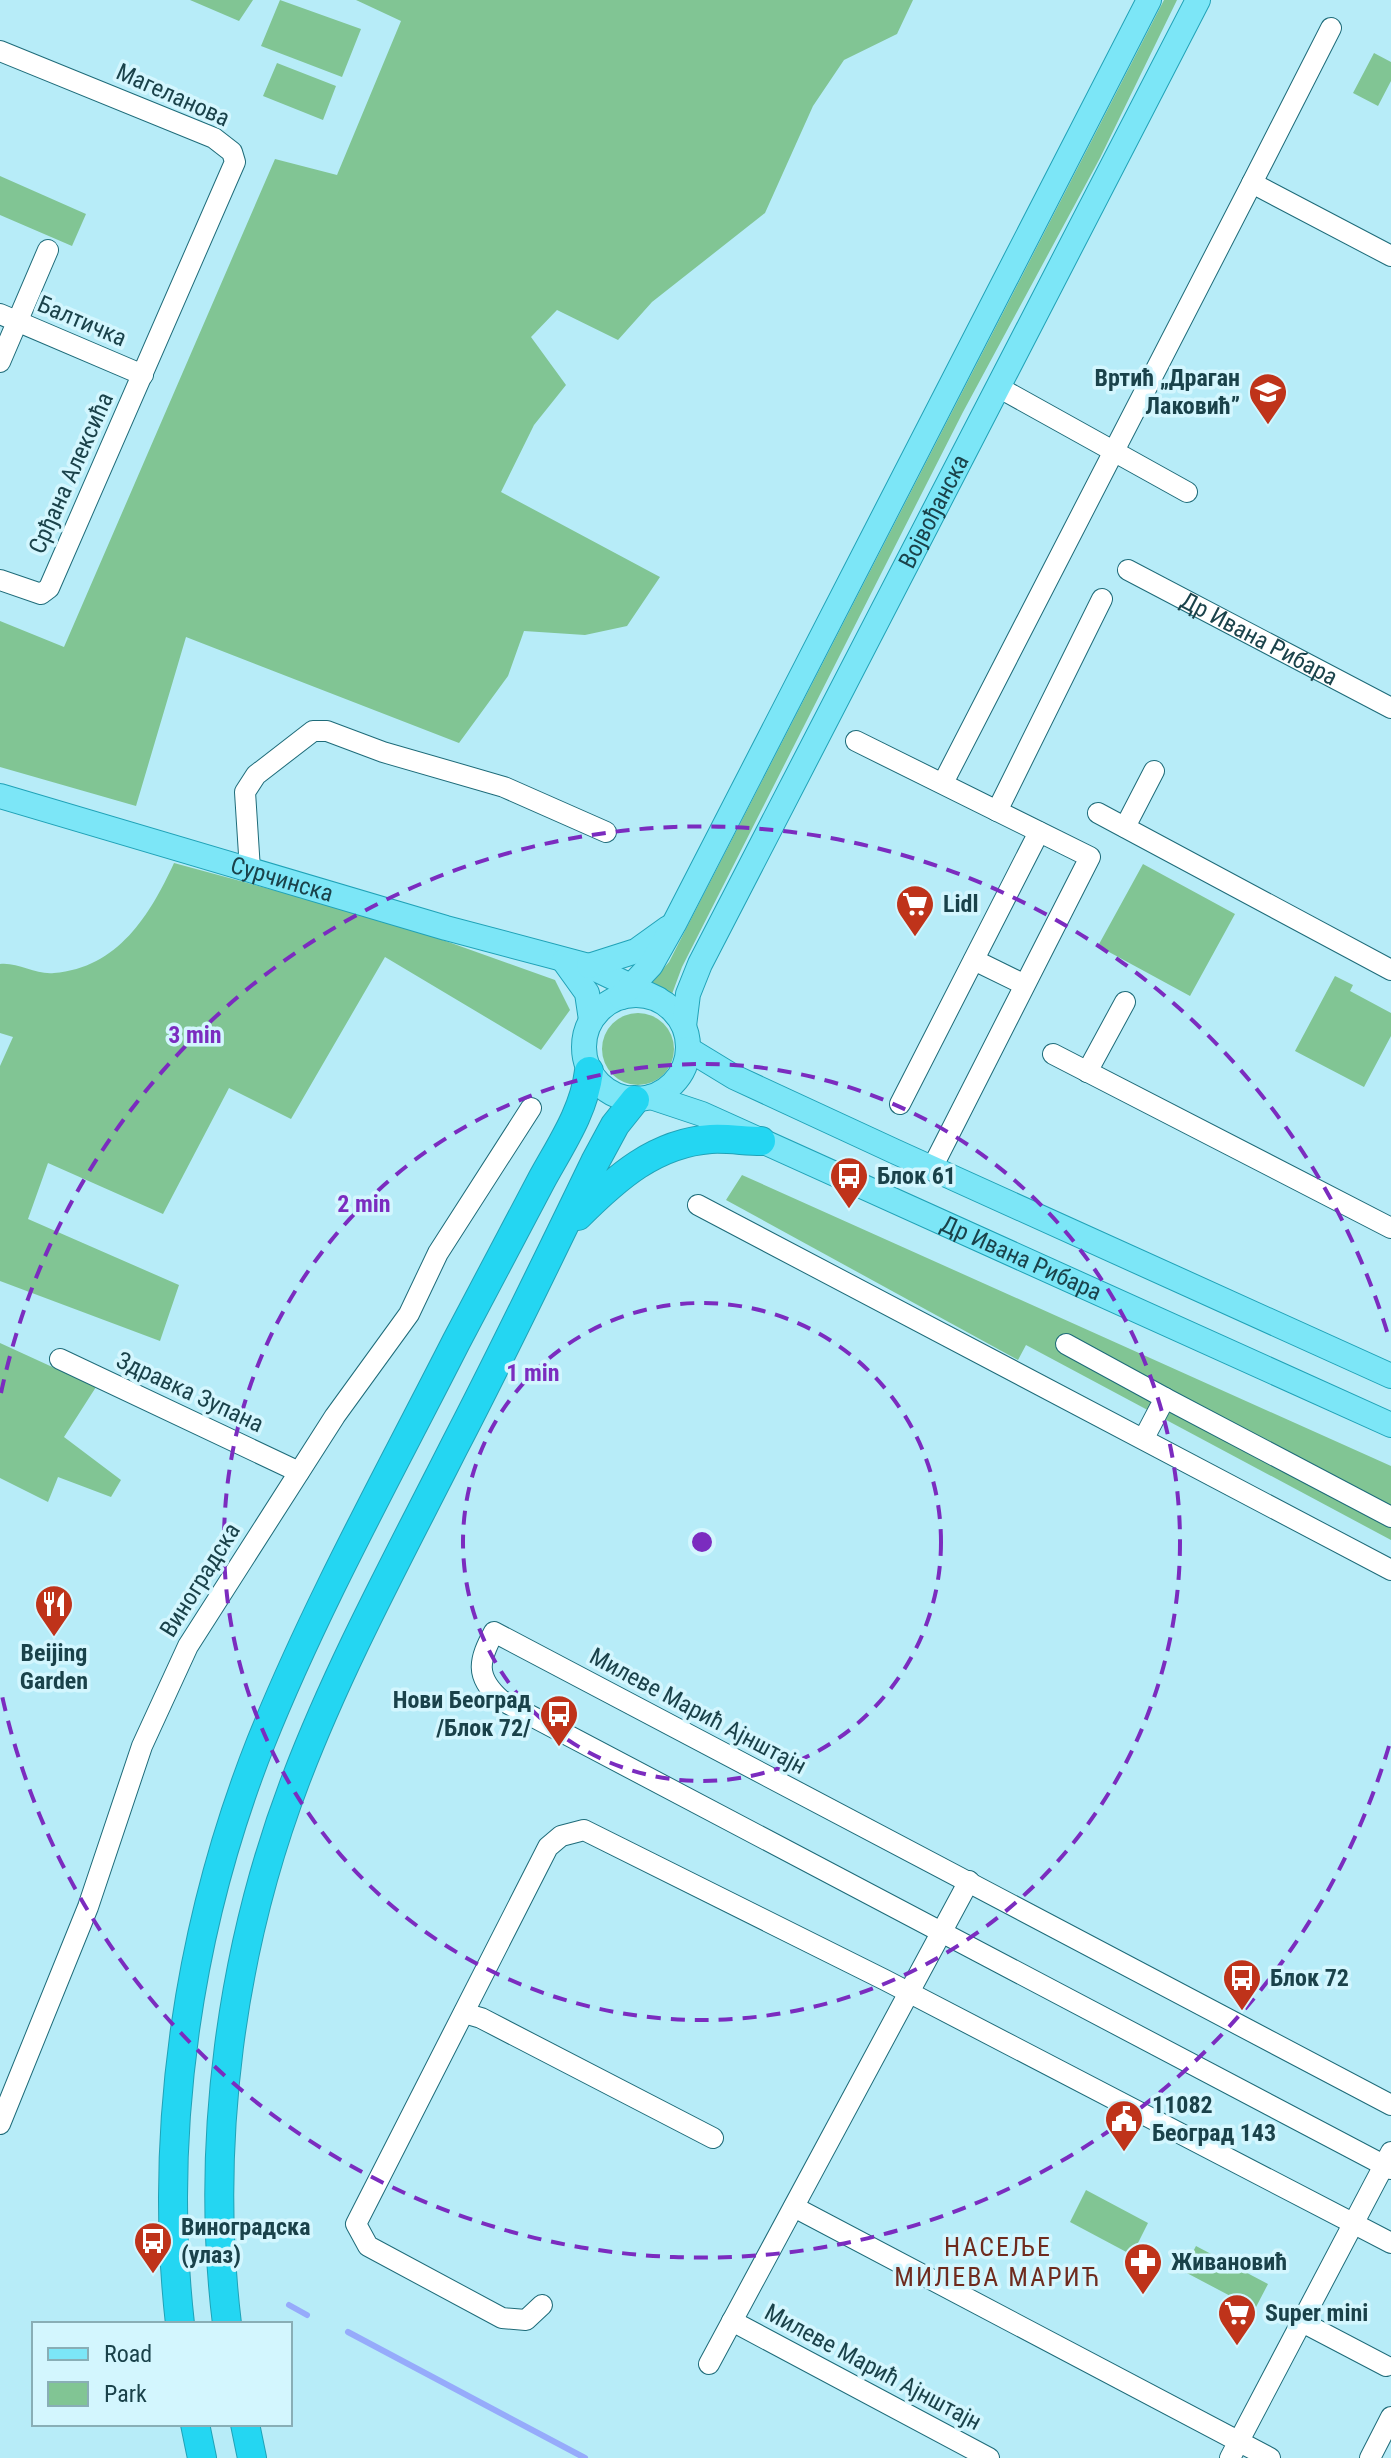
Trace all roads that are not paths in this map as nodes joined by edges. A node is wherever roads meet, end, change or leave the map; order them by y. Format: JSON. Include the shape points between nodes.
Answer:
{"nodes":[{"id":1,"x":1149,"y":0,"type":"edge"},
{"id":2,"x":1198,"y":0,"type":"edge"},
{"id":3,"x":1331,"y":28,"type":"dead end"},
{"id":4,"x":0,"y":51,"type":"edge"},
{"id":5,"x":1252,"y":183,"type":"junction"},
{"id":6,"x":48,"y":250,"type":"dead end"},
{"id":7,"x":1391,"y":256,"type":"edge"},
{"id":8,"x":8,"y":318,"type":"edge"},
{"id":9,"x":0,"y":362,"type":"edge"},
{"id":10,"x":143,"y":375,"type":"junction"},
{"id":11,"x":998,"y":387,"type":"junction"},
{"id":12,"x":1113,"y":449,"type":"junction"},
{"id":13,"x":1187,"y":492,"type":"dead end"},
{"id":14,"x":1128,"y":570,"type":"dead end"},
{"id":15,"x":0,"y":580,"type":"edge"},
{"id":16,"x":1102,"y":599,"type":"dead end"},
{"id":17,"x":1391,"y":708,"type":"edge"},
{"id":18,"x":856,"y":741,"type":"dead end"},
{"id":19,"x":1154,"y":771,"type":"dead end"},
{"id":20,"x":943,"y":783,"type":"junction"},
{"id":21,"x":0,"y":796,"type":"edge"},
{"id":22,"x":997,"y":811,"type":"junction"},
{"id":23,"x":1098,"y":813,"type":"dead end"},
{"id":24,"x":1125,"y":827,"type":"junction"},
{"id":25,"x":606,"y":832,"type":"dead end"},
{"id":26,"x":1039,"y":832,"type":"junction"},
{"id":27,"x":250,"y":870,"type":"junction"},
{"id":28,"x":674,"y":924,"type":"junction"},
{"id":29,"x":974,"y":960,"type":"junction"},
{"id":30,"x":564,"y":961,"type":"junction"},
{"id":31,"x":589,"y":966,"type":"junction"},
{"id":32,"x":1391,"y":970,"type":"edge"},
{"id":33,"x":1023,"y":984,"type":"junction"},
{"id":34,"x":627,"y":991,"type":"junction"},
{"id":35,"x":1125,"y":1002,"type":"dead end"},
{"id":36,"x":591,"y":1020,"type":"junction"},
{"id":37,"x":686,"y":1038,"type":"junction"},
{"id":38,"x":1053,"y":1054,"type":"dead end"},
{"id":39,"x":589,"y":1071,"type":"junction"},
{"id":40,"x":1087,"y":1072,"type":"junction"},
{"id":41,"x":643,"y":1098,"type":"junction"},
{"id":42,"x":900,"y":1104,"type":"dead end"},
{"id":43,"x":531,"y":1108,"type":"dead end"},
{"id":44,"x":761,"y":1141,"type":"junction"},
{"id":45,"x":932,"y":1168,"type":"junction"},
{"id":46,"x":698,"y":1205,"type":"dead end"},
{"id":47,"x":1391,"y":1228,"type":"edge"},
{"id":48,"x":561,"y":1233,"type":"junction"},
{"id":49,"x":1066,"y":1344,"type":"dead end"},
{"id":50,"x":60,"y":1359,"type":"dead end"},
{"id":51,"x":1391,"y":1376,"type":"edge"},
{"id":52,"x":1165,"y":1398,"type":"junction"},
{"id":53,"x":1391,"y":1425,"type":"edge"},
{"id":54,"x":1144,"y":1438,"type":"junction"},
{"id":55,"x":299,"y":1472,"type":"junction"},
{"id":56,"x":1391,"y":1517,"type":"edge"},
{"id":57,"x":1391,"y":1570,"type":"edge"},
{"id":58,"x":969,"y":1881,"type":"junction"},
{"id":59,"x":942,"y":1934,"type":"junction"},
{"id":60,"x":910,"y":1993,"type":"junction"},
{"id":61,"x":464,"y":2013,"type":"junction"},
{"id":62,"x":5,"y":2098,"type":"edge"},
{"id":63,"x":1391,"y":2105,"type":"edge"},
{"id":64,"x":0,"y":2124,"type":"edge"},
{"id":65,"x":713,"y":2138,"type":"dead end"},
{"id":66,"x":1389,"y":2162,"type":"edge"},
{"id":67,"x":794,"y":2207,"type":"junction"},
{"id":68,"x":1354,"y":2224,"type":"junction"},
{"id":69,"x":1391,"y":2243,"type":"edge"},
{"id":70,"x":542,"y":2305,"type":"dead end"},
{"id":71,"x":732,"y":2321,"type":"junction"},
{"id":72,"x":180,"y":2322,"type":"edge"},
{"id":73,"x":227,"y":2322,"type":"edge"},
{"id":74,"x":1302,"y":2322,"type":"junction"},
{"id":75,"x":709,"y":2364,"type":"dead end"},
{"id":76,"x":1386,"y":2366,"type":"dead end"},
{"id":77,"x":1391,"y":2417,"type":"edge"},
{"id":78,"x":195,"y":2426,"type":"edge"},
{"id":79,"x":245,"y":2426,"type":"edge"},
{"id":80,"x":1234,"y":2450,"type":"edge"},
{"id":81,"x":202,"y":2458,"type":"edge"},
{"id":82,"x":252,"y":2458,"type":"edge"},
{"id":83,"x":989,"y":2458,"type":"edge"},
{"id":84,"x":1270,"y":2458,"type":"edge"},
{"id":85,"x":1370,"y":2458,"type":"edge"}],
"edges":[{"from":1,"to":28,"type":"main road","name":"Војвођанска"},
{"from":2,"to":11,"type":"main road","name":"Војвођанска"},
{"from":3,"to":5,"type":"street"},
{"from":4,"to":10,"type":"street","name":"Магеланова","via":[[214,138],[232,152],[229,183]]},
{"from":5,"to":7,"type":"street"},
{"from":5,"to":12,"type":"street"},
{"from":6,"to":8,"type":"street"},
{"from":8,"to":9,"type":"street"},
{"from":8,"to":10,"type":"street","name":"Балтичка"},
{"from":10,"to":15,"type":"street","name":"Срђана Алексића","via":[[49,588],[41,594]]},
{"from":11,"to":12,"type":"street"},
{"from":11,"to":37,"type":"main road","name":"Војвођанска","via":[[700,964],[688,994]]},
{"from":12,"to":13,"type":"street"},
{"from":12,"to":20,"type":"street"},
{"from":14,"to":17,"type":"street","name":"Др Ивана Рибара"},
{"from":16,"to":22,"type":"street"},
{"from":18,"to":20,"type":"street"},
{"from":19,"to":24,"type":"street"},
{"from":20,"to":22,"type":"street"},
{"from":21,"to":27,"type":"main road","name":"Сурчинска"},
{"from":22,"to":26,"type":"street"},
{"from":23,"to":24,"type":"street"},
{"from":24,"to":32,"type":"street"},
{"from":25,"to":27,"type":"street","via":[[504,787],[313,731],[256,775],[245,792]]},
{"from":26,"to":29,"type":"street"},
{"from":26,"to":33,"type":"street","via":[[1090,857]]},
{"from":27,"to":30,"type":"main road","name":"Сурчинска"},
{"from":28,"to":31,"type":"main road","via":[[636,951]]},
{"from":28,"to":34,"type":"main road","name":"Војвођанска"},
{"from":29,"to":33,"type":"street"},
{"from":29,"to":42,"type":"street"},
{"from":30,"to":31,"type":"main road","name":"Сурчинска"},
{"from":30,"to":36,"type":"main road","via":[[587,993]]},
{"from":31,"to":34,"type":"main road","name":"Сурчинска"},
{"from":33,"to":45,"type":"street"},
{"from":34,"to":36,"type":"main road"},
{"from":34,"to":37,"type":"main road","name":"Сурчинска","via":[[658,999],[675,1013]]},
{"from":35,"to":40,"type":"street"},
{"from":36,"to":39,"type":"main road","via":[[584,1046]]},
{"from":37,"to":41,"type":"main road","via":[[677,1079]]},
{"from":37,"to":45,"type":"main road","name":"Др Ивана Рибара","via":[[734,1077]]},
{"from":38,"to":40,"type":"street"},
{"from":39,"to":41,"type":"main road","via":[[609,1092]]},
{"from":39,"to":72,"type":"highway","via":[[580,1110],[288,1677],[220,1864],[193,1977],[179,2073],[173,2182]]},
{"from":40,"to":47,"type":"street"},
{"from":41,"to":44,"type":"main road","name":"Др Ивана Рибара","via":[[673,1102]]},
{"from":41,"to":48,"type":"highway","via":[[615,1125]]},
{"from":43,"to":55,"type":"street","name":"Виноградска","via":[[438,1253],[409,1314]]},
{"from":44,"to":48,"type":"highway","via":[[713,1139],[667,1148],[608,1186]]},
{"from":44,"to":53,"type":"main road","name":"Др Ивана Рибара"},
{"from":45,"to":51,"type":"main road","name":"Др Ивана Рибара"},
{"from":46,"to":54,"type":"street"},
{"from":48,"to":73,"type":"highway","via":[[346,1662],[295,1782],[263,1880],[238,1990],[224,2110],[220,2248]]},
{"from":49,"to":52,"type":"street"},
{"from":50,"to":55,"type":"street","name":"Здравка Зупана"},
{"from":52,"to":54,"type":"street"},
{"from":52,"to":56,"type":"street"},
{"from":54,"to":57,"type":"street"},
{"from":55,"to":62,"type":"street","name":"Виноградска","via":[[169,1682],[88,1907]]},
{"from":58,"to":59,"type":"street"},
{"from":58,"to":59,"type":"street","name":"Милеве Марић Ајнштајн","via":[[494,1632],[480,1658],[481,1676],[501,1700]]},
{"from":58,"to":63,"type":"street","name":"Милеве Марић Ајнштајн"},
{"from":59,"to":60,"type":"street","name":"Милеве Марић Ајнштајн"},
{"from":59,"to":66,"type":"street","name":"Милеве Марић Ајнштајн"},
{"from":60,"to":61,"type":"street","via":[[584,1830],[561,1836],[548,1847]]},
{"from":60,"to":67,"type":"street","name":"Милеве Марић Ајнштајн"},
{"from":60,"to":68,"type":"street"},
{"from":61,"to":65,"type":"street"},
{"from":61,"to":70,"type":"street","via":[[356,2224],[368,2246],[502,2318],[526,2320]]},
{"from":62,"to":64,"type":"street","name":"Виноградска"},
{"from":66,"to":68,"type":"street","name":"Милеве Марић Ајнштајн"},
{"from":67,"to":71,"type":"street","name":"Милеве Марић Ајнштајн"},
{"from":67,"to":80,"type":"street"},
{"from":68,"to":69,"type":"street"},
{"from":68,"to":74,"type":"street","name":"Милеве Марић Ајнштајн"},
{"from":71,"to":75,"type":"street","name":"Милеве Марић Ајнштајн"},
{"from":71,"to":83,"type":"street","name":"Милеве Марић Ајнштајн"},
{"from":74,"to":76,"type":"street"},
{"from":74,"to":80,"type":"street","name":"Милеве Марић Ајнштајн"},
{"from":77,"to":85,"type":"street"},
{"from":78,"to":81,"type":"highway"},
{"from":79,"to":82,"type":"highway"},
{"from":80,"to":84,"type":"street"}]}
